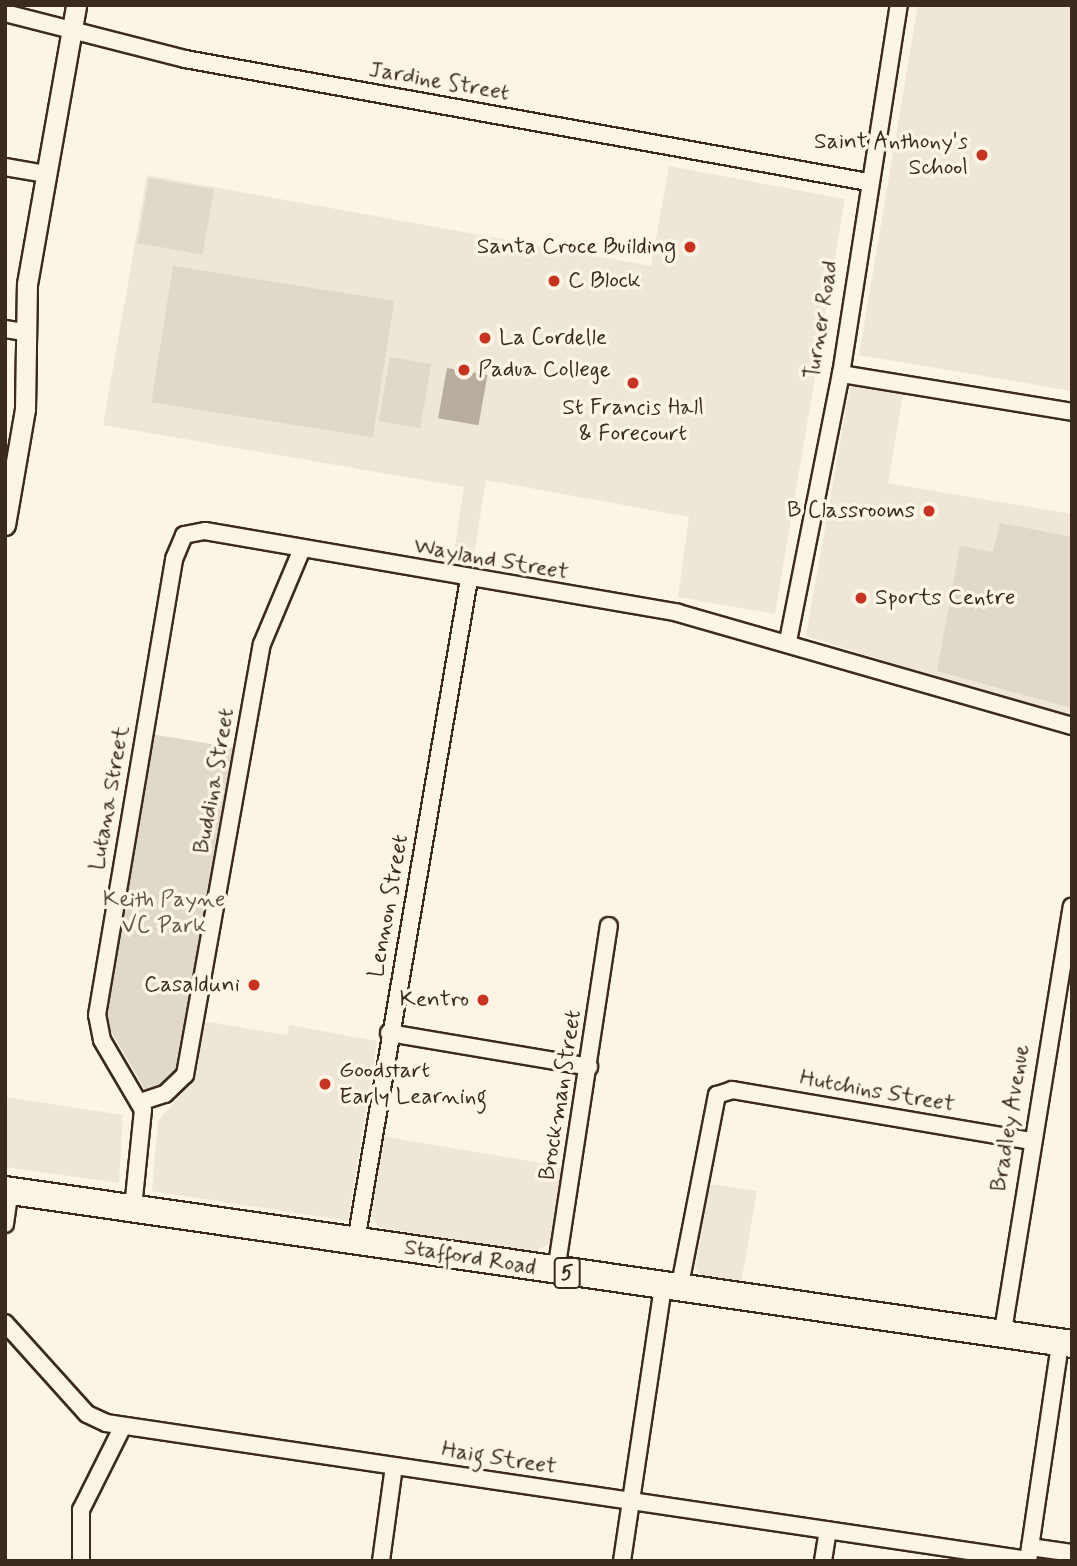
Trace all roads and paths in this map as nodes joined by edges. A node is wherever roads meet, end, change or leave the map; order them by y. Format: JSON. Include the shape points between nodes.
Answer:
{"nodes":[{"id":1,"x":76,"y":5,"type":"edge"},
{"id":2,"x":899,"y":5,"type":"edge"},
{"id":3,"x":5,"y":13,"type":"edge"},
{"id":4,"x":72,"y":32,"type":"junction"},
{"id":5,"x":5,"y":167,"type":"edge"},
{"id":6,"x":46,"y":174,"type":"junction"},
{"id":7,"x":868,"y":182,"type":"junction"},
{"id":8,"x":15,"y":330,"type":"edge"},
{"id":9,"x":841,"y":374,"type":"junction"},
{"id":10,"x":1072,"y":412,"type":"edge"},
{"id":11,"x":5,"y":525,"type":"edge"},
{"id":12,"x":184,"y":535,"type":"joint"},
{"id":13,"x":302,"y":549,"type":"junction"},
{"id":14,"x":469,"y":579,"type":"junction"},
{"id":15,"x":788,"y":641,"type":"junction"},
{"id":16,"x":1072,"y":726,"type":"edge"},
{"id":17,"x":1072,"y":907,"type":"edge"},
{"id":18,"x":609,"y":926,"type":"dead end"},
{"id":19,"x":389,"y":1033,"type":"junction"},
{"id":20,"x":589,"y":1067,"type":"junction"},
{"id":21,"x":140,"y":1102,"type":"junction"},
{"id":22,"x":1030,"y":1141,"type":"junction"},
{"id":23,"x":8,"y":1190,"type":"edge"},
{"id":24,"x":132,"y":1208,"type":"junction"},
{"id":25,"x":5,"y":1224,"type":"edge"},
{"id":26,"x":356,"y":1241,"type":"junction"},
{"id":27,"x":556,"y":1271,"type":"junction"},
{"id":28,"x":671,"y":1289,"type":"junction"},
{"id":29,"x":5,"y":1323,"type":"edge"},
{"id":30,"x":1002,"y":1337,"type":"junction"},
{"id":31,"x":1068,"y":1346,"type":"edge"},
{"id":32,"x":124,"y":1426,"type":"junction"},
{"id":33,"x":394,"y":1466,"type":"junction"},
{"id":34,"x":631,"y":1502,"type":"junction"},
{"id":35,"x":828,"y":1530,"type":"junction"},
{"id":36,"x":1072,"y":1553,"type":"edge"},
{"id":37,"x":1029,"y":1556,"type":"edge"},
{"id":38,"x":81,"y":1561,"type":"edge"},
{"id":39,"x":381,"y":1561,"type":"edge"},
{"id":40,"x":622,"y":1561,"type":"edge"},
{"id":41,"x":824,"y":1561,"type":"edge"}],
"edges":[{"from":1,"to":4,"type":"street"},
{"from":2,"to":7,"type":"street","name":"Turner Road"},
{"from":3,"to":4,"type":"street","name":"Jardine Street"},
{"from":4,"to":6,"type":"street"},
{"from":4,"to":7,"type":"street","name":"Jardine Street","via":[[225,67]]},
{"from":5,"to":6,"type":"street"},
{"from":6,"to":8,"type":"street"},
{"from":7,"to":9,"type":"street","name":"Turner Road"},
{"from":8,"to":11,"type":"street","via":[[25,409]]},
{"from":9,"to":10,"type":"street"},
{"from":9,"to":15,"type":"street","name":"Turner Road"},
{"from":12,"to":13,"type":"street","name":"Wayland Street","via":[[205,531]]},
{"from":12,"to":21,"type":"street","name":"Lutana Street","via":[[174,559],[97,1016],[102,1040]]},
{"from":13,"to":14,"type":"street","name":"Wayland Street"},
{"from":13,"to":21,"type":"street","name":"Buddina Street","via":[[262,644],[185,1075],[165,1094]]},
{"from":14,"to":15,"type":"street","name":"Wayland Street","via":[[678,613]]},
{"from":14,"to":19,"type":"street","name":"Lennon Street"},
{"from":15,"to":16,"type":"street","name":"Wayland Street"},
{"from":17,"to":22,"type":"street","name":"Bradley Avenue"},
{"from":18,"to":20,"type":"street","name":"Brockman Street"},
{"from":19,"to":20,"type":"street"},
{"from":19,"to":26,"type":"street","name":"Lennon Street"},
{"from":20,"to":27,"type":"street","name":"Brockman Street"},
{"from":21,"to":24,"type":"street","via":[[144,1134]]},
{"from":22,"to":28,"type":"street","name":"Hutchins Street","via":[[732,1090],[717,1095]]},
{"from":22,"to":30,"type":"street","name":"Bradley Avenue"},
{"from":23,"to":24,"type":"highway","name":"Stafford Road","number":"5"},
{"from":23,"to":25,"type":"street"},
{"from":24,"to":26,"type":"highway","name":"Stafford Road","number":"5"},
{"from":26,"to":27,"type":"highway","name":"Stafford Road","number":"5"},
{"from":27,"to":28,"type":"highway","name":"Stafford Road","number":"5"},
{"from":28,"to":30,"type":"highway","name":"Stafford Road","number":"5"},
{"from":28,"to":34,"type":"street"},
{"from":29,"to":32,"type":"street","name":"Haig Street","via":[[87,1414]]},
{"from":30,"to":31,"type":"highway","name":"Stafford Road","number":"5"},
{"from":31,"to":37,"type":"street"},
{"from":32,"to":33,"type":"street","name":"Haig Street"},
{"from":32,"to":38,"type":"street","via":[[81,1510]]},
{"from":33,"to":34,"type":"street","name":"Haig Street"},
{"from":33,"to":39,"type":"street"},
{"from":34,"to":35,"type":"street","name":"Haig Street"},
{"from":34,"to":40,"type":"street"},
{"from":35,"to":37,"type":"street","name":"Haig Street"},
{"from":35,"to":41,"type":"street"},
{"from":36,"to":37,"type":"street","name":"Haig Street"}]}
